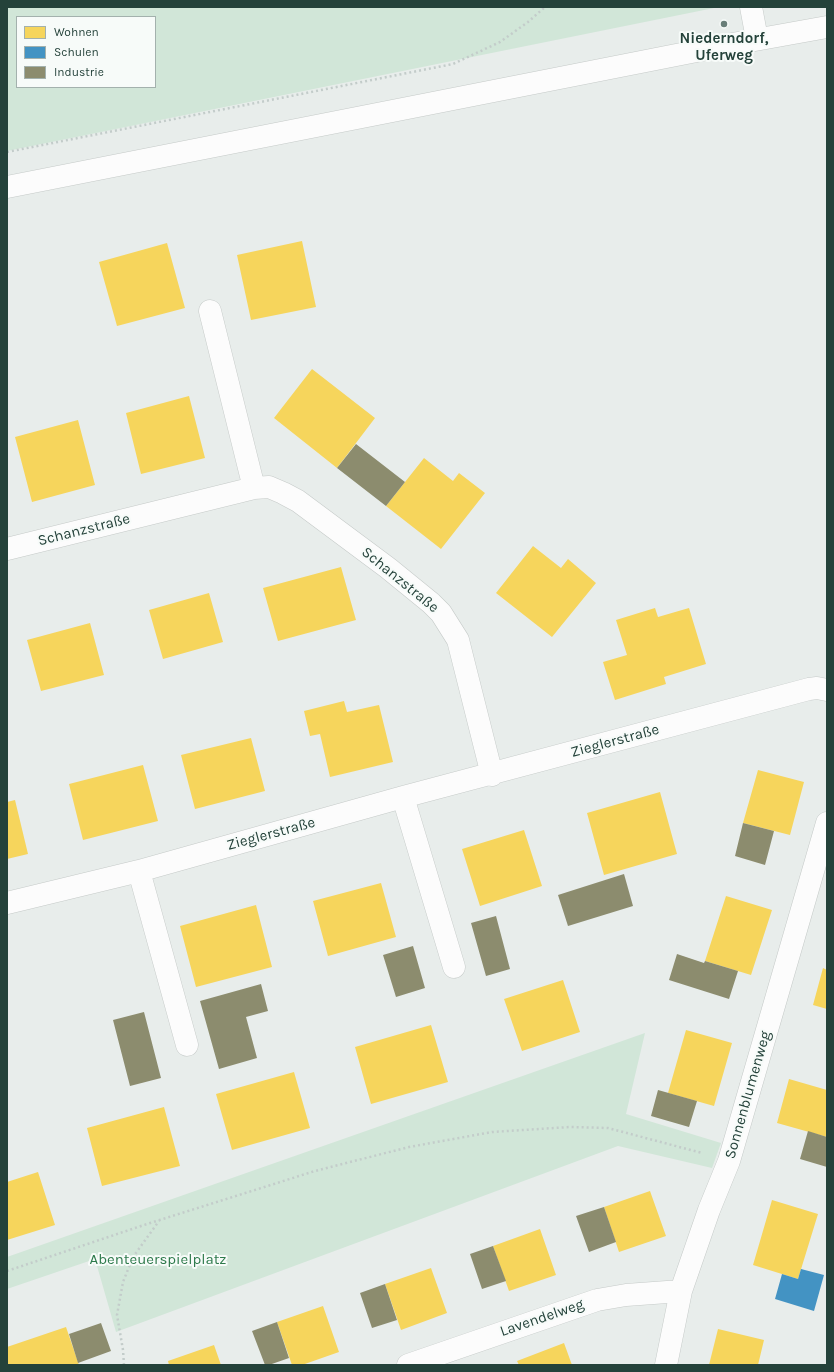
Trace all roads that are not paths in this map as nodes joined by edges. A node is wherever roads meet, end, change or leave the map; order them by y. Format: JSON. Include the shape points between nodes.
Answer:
{"nodes":[{"id":1,"x":751,"y":7,"type":"edge"},
{"id":2,"x":827,"y":27,"type":"edge"},
{"id":3,"x":757,"y":39,"type":"junction"},
{"id":4,"x":7,"y":187,"type":"edge"},
{"id":5,"x":210,"y":311,"type":"dead end"},
{"id":6,"x":254,"y":488,"type":"junction"},
{"id":7,"x":7,"y":550,"type":"edge"},
{"id":8,"x":827,"y":690,"type":"edge"},
{"id":9,"x":492,"y":775,"type":"junction"},
{"id":10,"x":403,"y":797,"type":"junction"},
{"id":11,"x":827,"y":823,"type":"edge"},
{"id":12,"x":138,"y":871,"type":"junction"},
{"id":13,"x":7,"y":903,"type":"edge"},
{"id":14,"x":454,"y":967,"type":"dead end"},
{"id":15,"x":188,"y":1045,"type":"dead end"},
{"id":16,"x":681,"y":1291,"type":"junction"},
{"id":17,"x":408,"y":1365,"type":"edge"},
{"id":18,"x":666,"y":1365,"type":"edge"}],
"edges":[{"from":1,"to":3,"type":"street"},
{"from":2,"to":3,"type":"street"},
{"from":3,"to":4,"type":"street"},
{"from":5,"to":6,"type":"street"},
{"from":6,"to":7,"type":"street","name":"Schanzstraße"},
{"from":6,"to":9,"type":"street","name":"Schanzstraße","via":[[269,487],[298,502],[388,568],[441,613],[458,640]]},
{"from":8,"to":9,"type":"street","name":"Zieglerstraße","via":[[809,688]]},
{"from":9,"to":10,"type":"street","name":"Zieglerstraße"},
{"from":10,"to":12,"type":"street","name":"Zieglerstraße"},
{"from":10,"to":14,"type":"street"},
{"from":11,"to":16,"type":"street","name":"Sonnenblumenweg","via":[[729,1161]]},
{"from":12,"to":13,"type":"street","name":"Zieglerstraße"},
{"from":12,"to":15,"type":"street"},
{"from":16,"to":17,"type":"street","name":"Lavendelweg","via":[[597,1300]]},
{"from":16,"to":18,"type":"street","name":"Sonnenblumenweg"}]}
